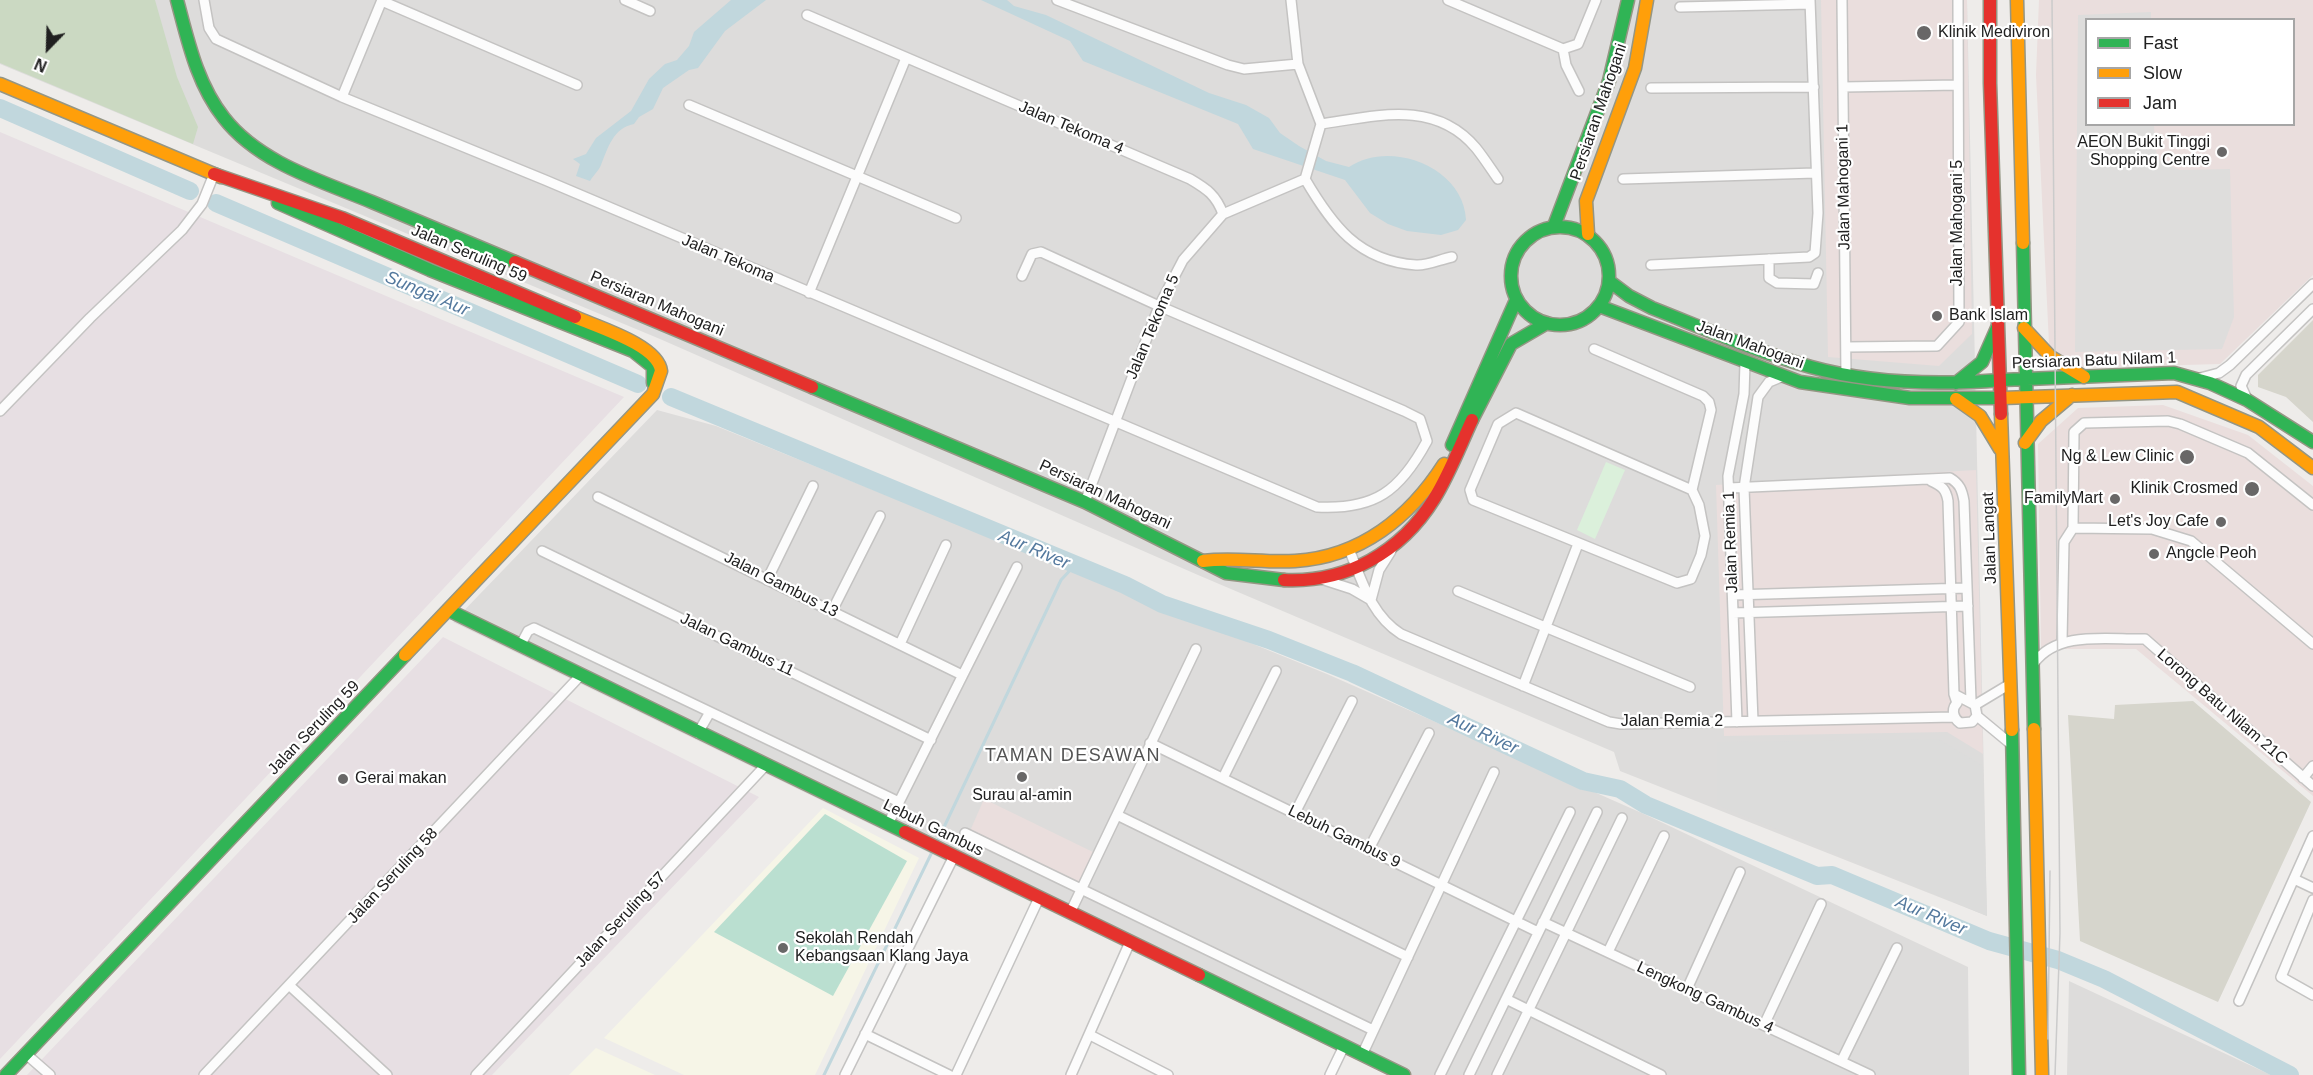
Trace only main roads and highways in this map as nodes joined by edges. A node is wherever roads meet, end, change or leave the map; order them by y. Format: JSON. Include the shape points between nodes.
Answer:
{"nodes":[{"id":1,"x":177,"y":0,"type":"edge"},
{"id":2,"x":1628,"y":0,"type":"edge"},
{"id":3,"x":1647,"y":0,"type":"edge"},
{"id":4,"x":1990,"y":0,"type":"edge"},
{"id":5,"x":2017,"y":0,"type":"edge"},
{"id":6,"x":0,"y":84,"type":"edge"},
{"id":7,"x":1554,"y":226,"type":"junction"},
{"id":8,"x":1587,"y":234,"type":"junction"},
{"id":9,"x":1609,"y":281,"type":"junction"},
{"id":10,"x":1516,"y":300,"type":"junction"},
{"id":11,"x":1599,"y":306,"type":"junction"},
{"id":12,"x":2000,"y":317,"type":"junction"},
{"id":13,"x":1547,"y":323,"type":"junction"},
{"id":14,"x":2024,"y":328,"type":"junction"},
{"id":15,"x":2084,"y":377,"type":"junction"},
{"id":16,"x":2002,"y":380,"type":"junction"},
{"id":17,"x":2024,"y":380,"type":"junction"},
{"id":18,"x":1956,"y":383,"type":"junction"},
{"id":19,"x":2072,"y":395,"type":"junction"},
{"id":20,"x":2002,"y":398,"type":"junction"},
{"id":21,"x":2024,"y":398,"type":"junction"},
{"id":22,"x":1956,"y":399,"type":"junction"},
{"id":23,"x":2313,"y":442,"type":"edge"},
{"id":24,"x":2025,"y":443,"type":"junction"},
{"id":25,"x":2004,"y":458,"type":"junction"},
{"id":26,"x":2313,"y":468,"type":"edge"},
{"id":27,"x":1203,"y":561,"type":"junction"},
{"id":28,"x":448,"y":610,"type":"junction"},
{"id":29,"x":6,"y":1075,"type":"edge"},
{"id":30,"x":1404,"y":1075,"type":"edge"},
{"id":31,"x":2019,"y":1075,"type":"edge"},
{"id":32,"x":2042,"y":1075,"type":"edge"}],
"edges":[{"from":1,"to":27,"type":"main road","name":"Persiaran Mahogani","via":[[194,66],[213,106],[230,127],[257,149],[320,180],[1085,502]]},
{"from":2,"to":7,"type":"main road","name":"Persiaran Mahogani","via":[[1609,81]]},
{"from":3,"to":8,"type":"main road","name":"Persiaran Mahogani","via":[[1635,68],[1586,201]]},
{"from":4,"to":12,"type":"main road","name":"Jalan Langat"},
{"from":5,"to":14,"type":"main road"},
{"from":6,"to":28,"type":"main road","name":"Jalan Seruling 59","via":[[214,174],[342,218],[639,345],[658,359],[662,366],[659,382],[645,403]]},
{"from":7,"to":8,"type":"main road","via":[[1571,227]]},
{"from":7,"to":10,"type":"main road","via":[[1525,240],[1515,253],[1511,276]]},
{"from":8,"to":9,"type":"main road","via":[[1605,255]]},
{"from":9,"to":11,"type":"main road"},
{"from":9,"to":18,"type":"main road","name":"Jalan Mahogani","via":[[1655,309],[1808,366],[1846,374]]},
{"from":10,"to":13,"type":"main road","via":[[1529,315]]},
{"from":10,"to":27,"type":"main road","via":[[1436,477],[1416,504],[1389,528],[1349,549],[1298,561],[1229,557]]},
{"from":11,"to":13,"type":"main road","via":[[1576,322]]},
{"from":11,"to":22,"type":"main road","name":"Jalan Mahogani","via":[[1781,377],[1859,393]]},
{"from":12,"to":16,"type":"main road","name":"Jalan Langat"},
{"from":12,"to":18,"type":"main road","via":[[1982,362]]},
{"from":13,"to":27,"type":"main road","name":"Persiaran Mahogani","via":[[1511,344],[1426,515],[1376,562],[1333,576],[1297,579],[1226,573]]},
{"from":14,"to":15,"type":"main road","via":[[2048,358]]},
{"from":14,"to":17,"type":"main road"},
{"from":15,"to":17,"type":"main road","name":"Persiaran Batu Nilam 1"},
{"from":15,"to":23,"type":"main road","name":"Persiaran Batu Nilam 1","via":[[2174,373],[2192,376],[2278,415]]},
{"from":16,"to":17,"type":"main road","name":"Persiaran Batu Nilam 1"},
{"from":16,"to":18,"type":"main road","name":"Jalan Mahogani"},
{"from":16,"to":20,"type":"main road","name":"Jalan Langat"},
{"from":17,"to":21,"type":"main road"},
{"from":19,"to":21,"type":"main road","name":"Persiaran Batu Nilam 1"},
{"from":19,"to":24,"type":"main road","via":[[2041,421]]},
{"from":19,"to":26,"type":"main road","name":"Persiaran Batu Nilam 1","via":[[2177,392],[2259,427]]},
{"from":20,"to":21,"type":"main road","name":"Persiaran Batu Nilam 1"},
{"from":20,"to":22,"type":"main road","name":"Jalan Mahogani"},
{"from":20,"to":25,"type":"main road","name":"Jalan Langat"},
{"from":21,"to":24,"type":"main road"},
{"from":22,"to":25,"type":"main road","via":[[1980,416]]},
{"from":24,"to":32,"type":"main road"},
{"from":25,"to":31,"type":"main road","name":"Jalan Langat"},
{"from":28,"to":29,"type":"main road","name":"Jalan Seruling 59"},
{"from":28,"to":30,"type":"main road","name":"Lebuh Gambus"}]}
